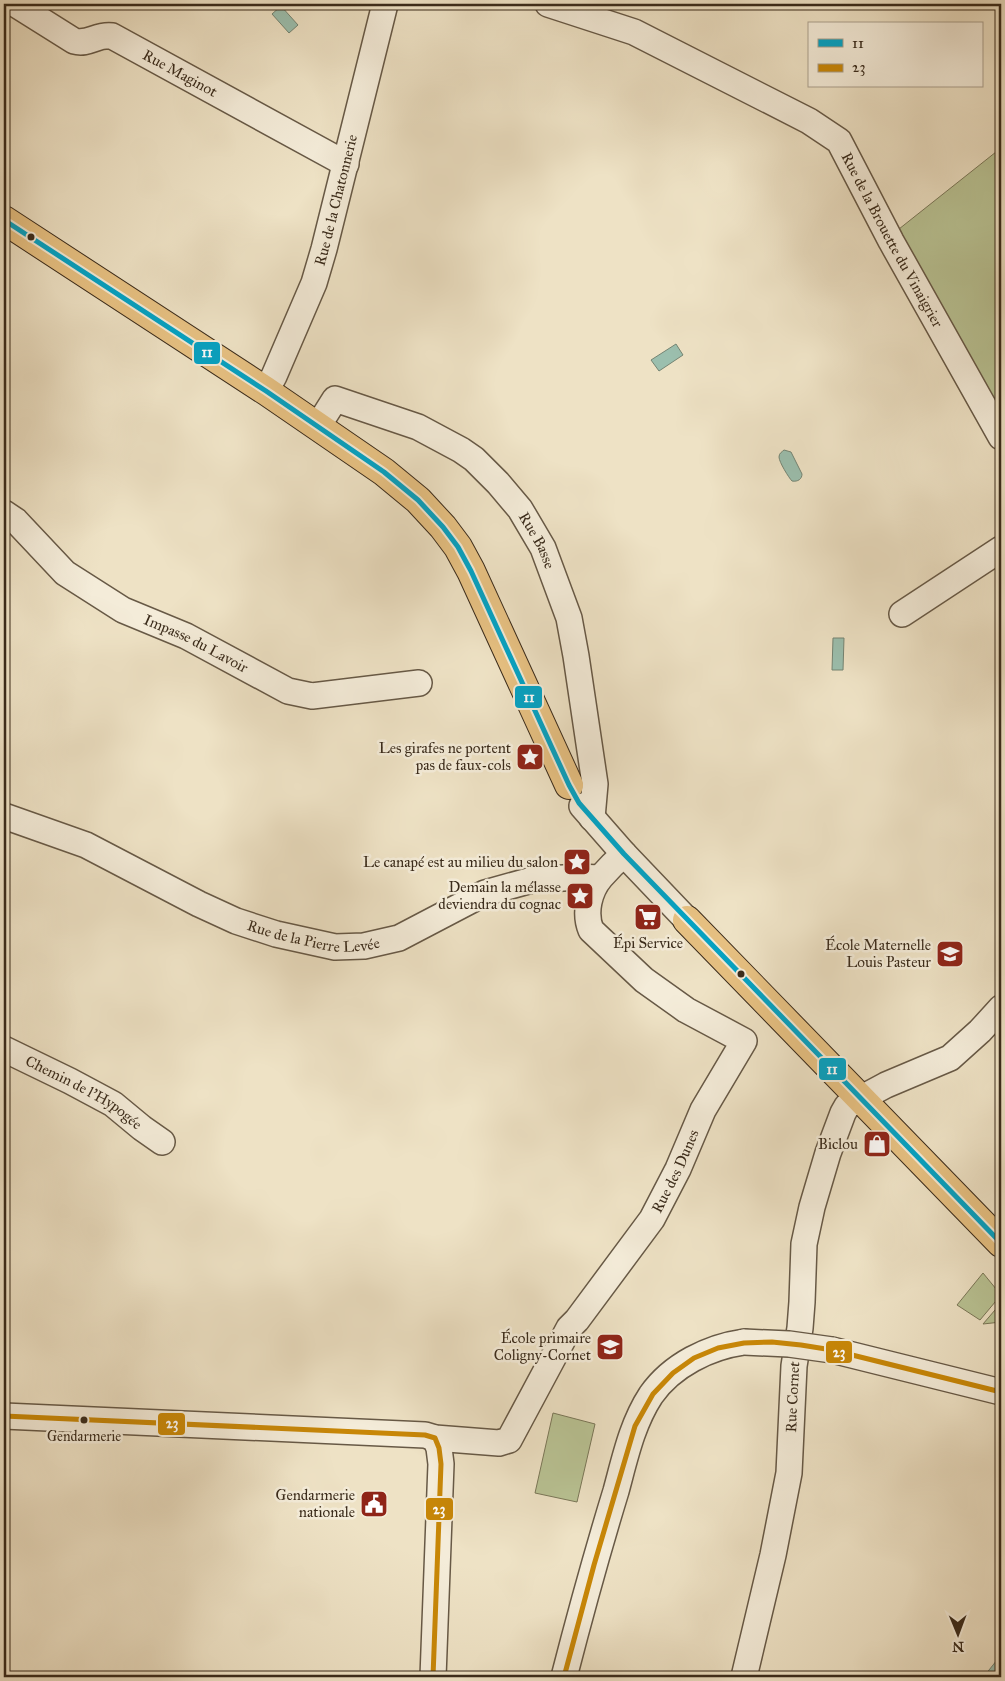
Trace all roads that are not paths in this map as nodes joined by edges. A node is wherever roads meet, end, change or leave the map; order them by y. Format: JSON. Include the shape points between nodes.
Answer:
{"nodes":[{"id":1,"x":15,"y":4,"type":"edge"},
{"id":2,"x":385,"y":4,"type":"edge"},
{"id":3,"x":548,"y":4,"type":"edge"},
{"id":4,"x":346,"y":164,"type":"junction"},
{"id":5,"x":4,"y":220,"type":"edge"},
{"id":6,"x":266,"y":391,"type":"junction"},
{"id":7,"x":318,"y":426,"type":"junction"},
{"id":8,"x":1001,"y":437,"type":"edge"},
{"id":9,"x":4,"y":512,"type":"edge"},
{"id":10,"x":1001,"y":549,"type":"edge"},
{"id":11,"x":902,"y":614,"type":"dead end"},
{"id":12,"x":419,"y":683,"type":"dead end"},
{"id":13,"x":569,"y":785,"type":"joint"},
{"id":14,"x":4,"y":816,"type":"edge"},
{"id":15,"x":592,"y":818,"type":"junction"},
{"id":16,"x":624,"y":854,"type":"junction"},
{"id":17,"x":600,"y":878,"type":"junction"},
{"id":18,"x":687,"y":920,"type":"joint"},
{"id":19,"x":1001,"y":1008,"type":"edge"},
{"id":20,"x":4,"y":1049,"type":"edge"},
{"id":21,"x":860,"y":1098,"type":"junction"},
{"id":22,"x":162,"y":1142,"type":"dead end"},
{"id":23,"x":1001,"y":1243,"type":"edge"},
{"id":24,"x":1001,"y":1392,"type":"edge"},
{"id":25,"x":4,"y":1416,"type":"edge"},
{"id":26,"x":435,"y":1438,"type":"junction"},
{"id":27,"x":433,"y":1677,"type":"edge"},
{"id":28,"x":564,"y":1677,"type":"edge"},
{"id":29,"x":744,"y":1677,"type":"edge"}],
"edges":[{"from":1,"to":4,"type":"street","name":"Rue Maginot","via":[[74,41],[81,43],[100,36],[112,36]]},
{"from":2,"to":4,"type":"street","name":"Rue de la Chatonnerie"},
{"from":3,"to":8,"type":"street","name":"Rue de la Brouette du Vinaigrier","via":[[634,32],[809,121],[839,141]]},
{"from":4,"to":6,"type":"street","name":"Rue de la Chatonnerie","via":[[314,283]]},
{"from":5,"to":6,"type":"main road"},
{"from":6,"to":7,"type":"main road"},
{"from":7,"to":13,"type":"main road","via":[[418,500],[448,534],[471,571]]},
{"from":7,"to":15,"type":"street","name":"Rue Basse","via":[[335,399],[418,427],[474,459],[520,509],[543,548],[569,618],[595,784]]},
{"from":9,"to":12,"type":"street","name":"Impasse du Lavoir","via":[[65,573],[123,610],[186,636],[288,691],[312,696]]},
{"from":10,"to":11,"type":"street"},
{"from":13,"to":15,"type":"street"},
{"from":14,"to":17,"type":"street","name":"Rue de la Pierre Levée","via":[[86,845],[236,921],[335,947],[364,946],[399,938],[485,893],[532,880]]},
{"from":15,"to":16,"type":"street"},
{"from":16,"to":17,"type":"street"},
{"from":16,"to":18,"type":"street"},
{"from":17,"to":26,"type":"street","name":"Rue des Dunes","via":[[587,909],[591,930],[644,980],[686,1010],[744,1042],[703,1110],[652,1219],[569,1328],[511,1439],[499,1443]]},
{"from":18,"to":21,"type":"main road"},
{"from":19,"to":21,"type":"street","name":"Rue Cornet","via":[[950,1058]]},
{"from":20,"to":22,"type":"street","name":"Chemin de l'Hypogée","via":[[113,1104]]},
{"from":21,"to":23,"type":"main road"},
{"from":21,"to":29,"type":"street","name":"Rue Cornet","via":[[847,1106],[843,1113],[828,1153],[806,1234],[800,1328],[794,1366],[789,1473]]},
{"from":24,"to":28,"type":"street","bridge":true,"via":[[832,1350],[789,1344],[729,1344],[712,1349],[679,1367],[652,1394],[635,1425],[588,1580]]},
{"from":25,"to":26,"type":"street","via":[[415,1434]]},
{"from":26,"to":27,"type":"street","via":[[441,1464]]}]}
